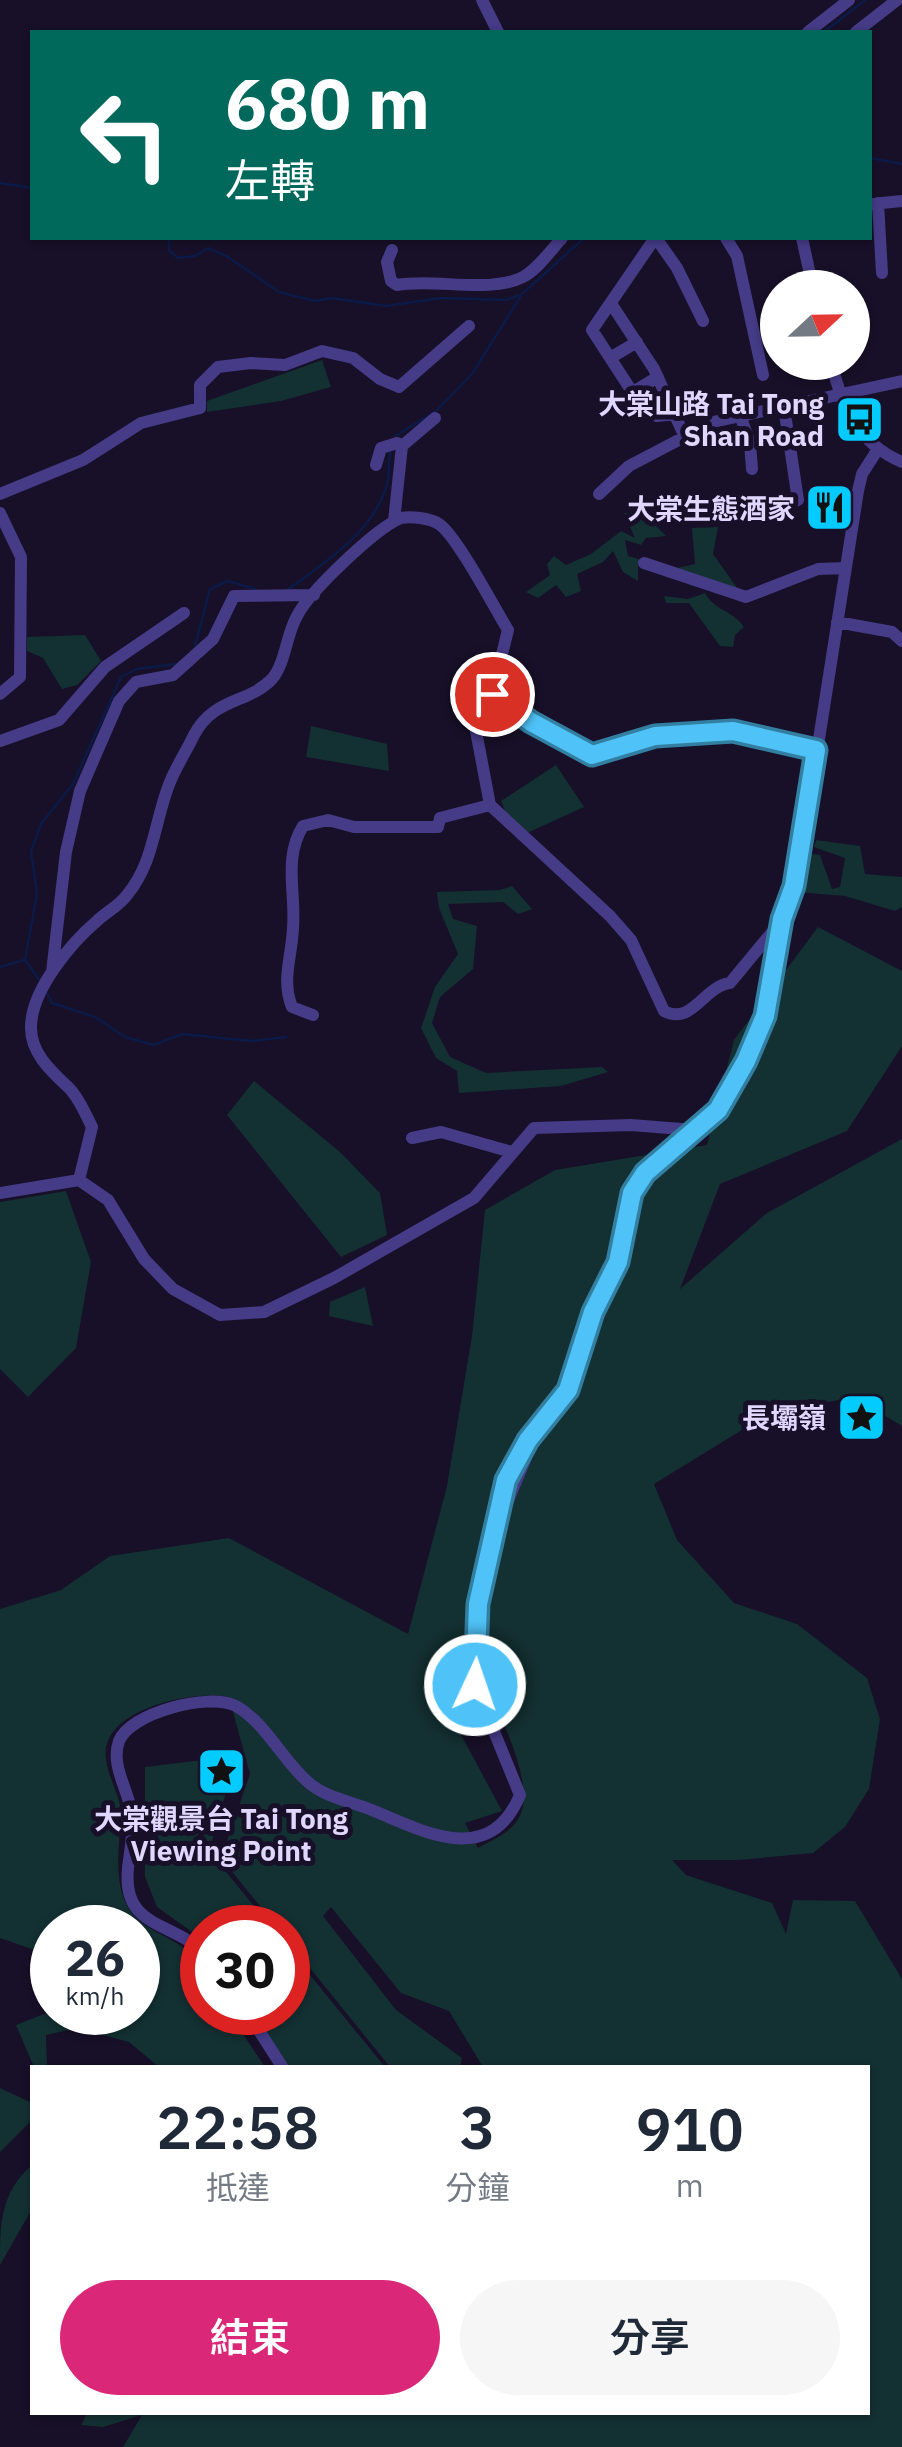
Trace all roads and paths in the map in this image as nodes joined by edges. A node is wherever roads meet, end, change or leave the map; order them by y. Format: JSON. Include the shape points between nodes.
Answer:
{"nodes":[{"id":1,"x":482,"y":0,"type":"edge"},
{"id":2,"x":849,"y":0,"type":"edge"},
{"id":3,"x":896,"y":0,"type":"edge"},
{"id":4,"x":497,"y":30,"type":"edge"},
{"id":5,"x":811,"y":30,"type":"edge"},
{"id":6,"x":858,"y":30,"type":"edge"},
{"id":7,"x":902,"y":201,"type":"edge"},
{"id":8,"x":874,"y":204,"type":"edge"},
{"id":9,"x":560,"y":240,"type":"edge"},
{"id":10,"x":655,"y":240,"type":"edge"},
{"id":11,"x":657,"y":240,"type":"edge"},
{"id":12,"x":727,"y":240,"type":"edge"},
{"id":13,"x":802,"y":240,"type":"edge"},
{"id":14,"x":392,"y":250,"type":"dead end"},
{"id":15,"x":809,"y":270,"type":"edge"},
{"id":16,"x":882,"y":272,"type":"dead end"},
{"id":17,"x":612,"y":305,"type":"junction"},
{"id":18,"x":702,"y":320,"type":"dead end"},
{"id":19,"x":469,"y":326,"type":"dead end"},
{"id":20,"x":637,"y":342,"type":"junction"},
{"id":21,"x":610,"y":358,"type":"junction"},
{"id":22,"x":760,"y":361,"type":"edge"},
{"id":23,"x":658,"y":378,"type":"junction"},
{"id":24,"x":835,"y":380,"type":"edge"},
{"id":25,"x":902,"y":380,"type":"edge"},
{"id":26,"x":632,"y":392,"type":"junction"},
{"id":27,"x":838,"y":394,"type":"junction"},
{"id":28,"x":784,"y":407,"type":"junction"},
{"id":29,"x":675,"y":414,"type":"junction"},
{"id":30,"x":740,"y":415,"type":"junction"},
{"id":31,"x":435,"y":418,"type":"dead end"},
{"id":32,"x":684,"y":435,"type":"junction"},
{"id":33,"x":395,"y":445,"type":"junction"},
{"id":34,"x":878,"y":449,"type":"junction"},
{"id":35,"x":902,"y":462,"type":"edge"},
{"id":36,"x":376,"y":465,"type":"dead end"},
{"id":37,"x":752,"y":469,"type":"dead end"},
{"id":38,"x":0,"y":494,"type":"edge"},
{"id":39,"x":598,"y":494,"type":"dead end"},
{"id":40,"x":798,"y":500,"type":"dead end"},
{"id":41,"x":1,"y":516,"type":"edge"},
{"id":42,"x":394,"y":521,"type":"junction"},
{"id":43,"x":644,"y":564,"type":"dead end"},
{"id":44,"x":846,"y":568,"type":"junction"},
{"id":45,"x":314,"y":595,"type":"junction"},
{"id":46,"x":184,"y":613,"type":"dead end"},
{"id":47,"x":837,"y":622,"type":"junction"},
{"id":48,"x":902,"y":641,"type":"edge"},
{"id":49,"x":0,"y":694,"type":"edge"},
{"id":50,"x":492,"y":694,"type":"junction"},
{"id":51,"x":0,"y":740,"type":"edge"},
{"id":52,"x":816,"y":750,"type":"junction"},
{"id":53,"x":490,"y":805,"type":"junction"},
{"id":54,"x":782,"y":919,"type":"junction"},
{"id":55,"x":52,"y":973,"type":"junction"},
{"id":56,"x":314,"y":1015,"type":"dead end"},
{"id":57,"x":667,"y":1126,"type":"junction"},
{"id":58,"x":694,"y":1130,"type":"junction"},
{"id":59,"x":412,"y":1138,"type":"dead end"},
{"id":60,"x":675,"y":1147,"type":"junction"},
{"id":61,"x":512,"y":1152,"type":"junction"},
{"id":62,"x":79,"y":1180,"type":"junction"},
{"id":63,"x":0,"y":1193,"type":"edge"},
{"id":64,"x":180,"y":1938,"type":"edge"},
{"id":65,"x":262,"y":2035,"type":"edge"},
{"id":66,"x":281,"y":2065,"type":"edge"}],
"edges":[{"from":1,"to":4,"type":"street"},
{"from":2,"to":5,"type":"street"},
{"from":3,"to":6,"type":"street"},
{"from":7,"to":8,"type":"street"},
{"from":8,"to":16,"type":"street"},
{"from":9,"to":14,"type":"street","via":[[523,277],[499,283],[397,285],[387,262]]},
{"from":10,"to":17,"type":"street"},
{"from":11,"to":18,"type":"street"},
{"from":12,"to":22,"type":"street","via":[[737,256]]},
{"from":13,"to":15,"type":"street"},
{"from":17,"to":20,"type":"street"},
{"from":17,"to":21,"type":"street","via":[[592,328]]},
{"from":19,"to":38,"type":"street","via":[[398,386],[353,358],[322,351],[285,365],[218,367],[200,384],[200,408],[141,423],[83,460]]},
{"from":20,"to":21,"type":"street"},
{"from":20,"to":23,"type":"street"},
{"from":21,"to":26,"type":"street"},
{"from":23,"to":26,"type":"street"},
{"from":23,"to":29,"type":"street"},
{"from":24,"to":27,"type":"street"},
{"from":25,"to":27,"type":"street"},
{"from":26,"to":29,"type":"street","via":[[648,413]]},
{"from":27,"to":28,"type":"street"},
{"from":27,"to":34,"type":"street"},
{"from":28,"to":30,"type":"street"},
{"from":28,"to":40,"type":"street"},
{"from":29,"to":32,"type":"street"},
{"from":30,"to":32,"type":"street"},
{"from":30,"to":37,"type":"street"},
{"from":31,"to":33,"type":"street"},
{"from":32,"to":39,"type":"street","via":[[621,471]]},
{"from":33,"to":36,"type":"street"},
{"from":33,"to":42,"type":"street"},
{"from":34,"to":35,"type":"street"},
{"from":34,"to":44,"type":"street","via":[[862,474]]},
{"from":41,"to":49,"type":"street","via":[[21,558],[20,676]]},
{"from":42,"to":45,"type":"street"},
{"from":42,"to":50,"type":"street","via":[[410,516],[440,524],[480,580],[508,630]]},
{"from":43,"to":44,"type":"street","via":[[746,596],[818,568]]},
{"from":44,"to":47,"type":"street"},
{"from":45,"to":55,"type":"street","via":[[299,611],[270,680],[218,707],[196,731],[170,782],[140,875]]},
{"from":45,"to":55,"type":"street","via":[[234,596],[214,638],[173,675],[136,682],[119,700],[80,790]]},
{"from":46,"to":51,"type":"street","via":[[105,667],[59,720]]},
{"from":47,"to":48,"type":"street","via":[[892,632]]},
{"from":47,"to":52,"type":"street"},
{"from":50,"to":52,"type":"street","via":[[592,755],[655,736],[733,731]]},
{"from":50,"to":53,"type":"street","via":[[476,732]]},
{"from":52,"to":54,"type":"street","via":[[794,886]]},
{"from":53,"to":54,"type":"street","via":[[610,916],[673,1016],[730,983]]},
{"from":53,"to":56,"type":"street","via":[[440,818],[438,826],[354,827],[328,820],[303,826],[293,842],[294,926],[285,989],[292,1007]]},
{"from":54,"to":58,"type":"street","via":[[765,1016],[718,1110]]},
{"from":55,"to":62,"type":"street","via":[[30,1029],[52,1076],[71,1090],[92,1127]]},
{"from":57,"to":58,"type":"street"},
{"from":57,"to":60,"type":"street"},
{"from":57,"to":61,"type":"street","via":[[534,1128]]},
{"from":58,"to":60,"type":"street"},
{"from":59,"to":61,"type":"street","via":[[441,1132]]},
{"from":60,"to":64,"type":"street","via":[[632,1193],[618,1262],[593,1312],[568,1390],[541,1423],[496,1528],[478,1604],[475,1685],[520,1794],[504,1824],[467,1840],[424,1832],[319,1790],[228,1703],[178,1707],[124,1732],[117,1758],[132,1818],[130,1900],[142,1916]]},
{"from":61,"to":62,"type":"street","via":[[474,1198],[334,1278],[264,1312],[220,1315],[174,1289],[144,1259],[108,1200]]},
{"from":62,"to":63,"type":"street"},
{"from":65,"to":66,"type":"street"}]}
